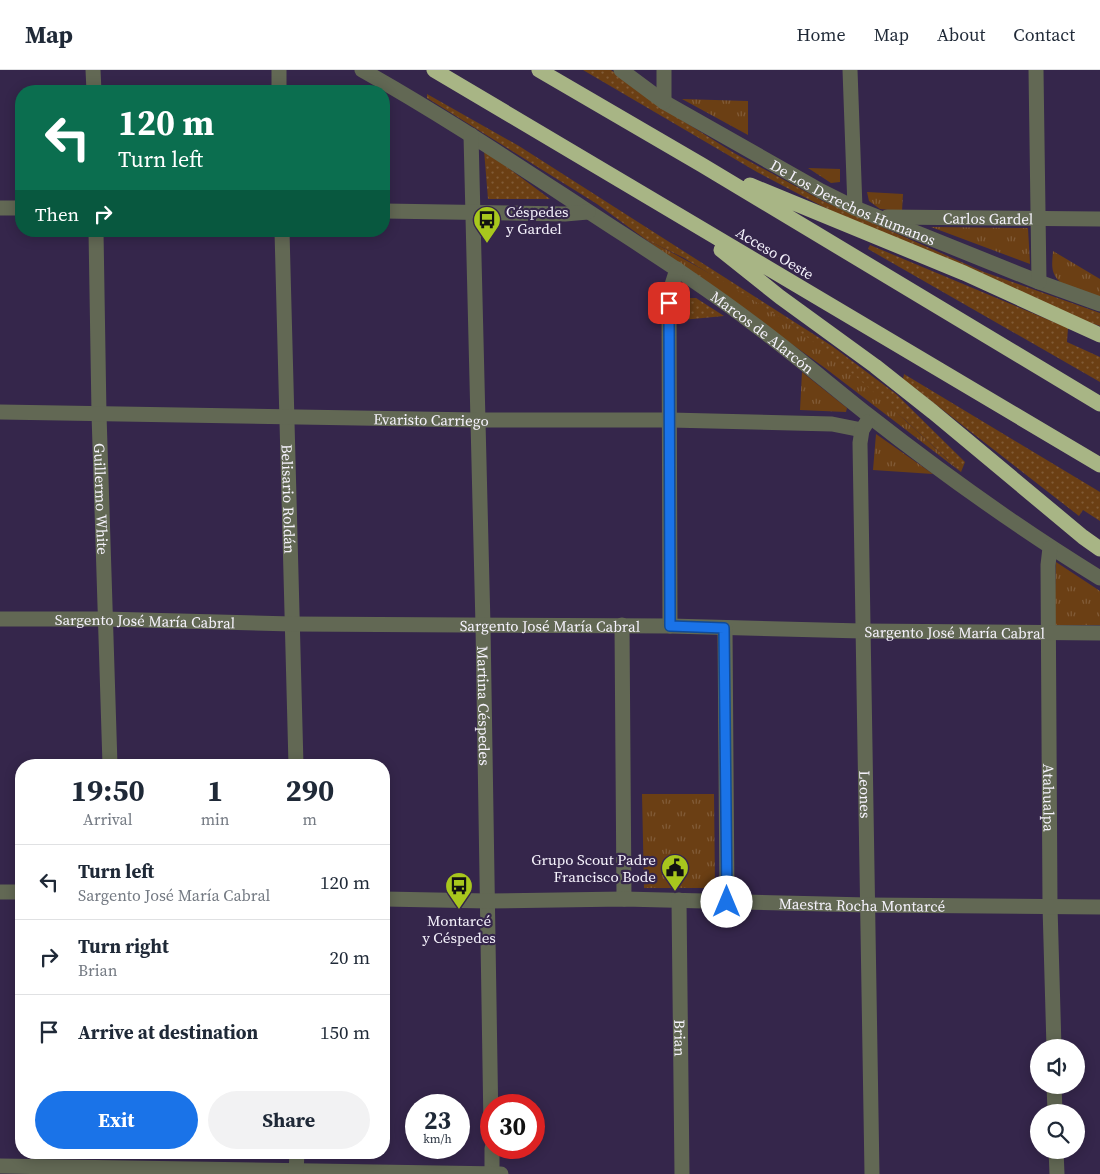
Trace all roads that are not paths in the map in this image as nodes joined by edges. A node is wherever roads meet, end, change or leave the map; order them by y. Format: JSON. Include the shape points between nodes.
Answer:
{"nodes":[{"id":1,"x":93,"y":70,"type":"edge"},
{"id":2,"x":278,"y":70,"type":"edge"},
{"id":3,"x":362,"y":70,"type":"edge"},
{"id":4,"x":434,"y":70,"type":"edge"},
{"id":5,"x":539,"y":70,"type":"edge"},
{"id":6,"x":621,"y":70,"type":"edge"},
{"id":7,"x":664,"y":70,"type":"edge"},
{"id":8,"x":850,"y":70,"type":"edge"},
{"id":9,"x":1036,"y":70,"type":"edge"},
{"id":10,"x":94,"y":85,"type":"edge"},
{"id":11,"x":279,"y":85,"type":"edge"},
{"id":12,"x":388,"y":85,"type":"edge"},
{"id":13,"x":390,"y":86,"type":"edge"},
{"id":14,"x":664,"y":102,"type":"junction"},
{"id":15,"x":471,"y":135,"type":"junction"},
{"id":16,"x":702,"y":165,"type":"junction"},
{"id":17,"x":0,"y":208,"type":"edge"},
{"id":18,"x":15,"y":208,"type":"edge"},
{"id":19,"x":855,"y":208,"type":"junction"},
{"id":20,"x":390,"y":211,"type":"edge"},
{"id":21,"x":588,"y":212,"type":"junction"},
{"id":22,"x":473,"y":213,"type":"junction"},
{"id":23,"x":677,"y":215,"type":"junction"},
{"id":24,"x":878,"y":218,"type":"junction"},
{"id":25,"x":1038,"y":218,"type":"junction"},
{"id":26,"x":1100,"y":219,"type":"edge"},
{"id":27,"x":96,"y":237,"type":"edge"},
{"id":28,"x":282,"y":237,"type":"edge"},
{"id":29,"x":677,"y":269,"type":"junction"},
{"id":30,"x":1040,"y":282,"type":"junction"},
{"id":31,"x":1100,"y":304,"type":"edge"},
{"id":32,"x":1100,"y":335,"type":"edge"},
{"id":33,"x":1100,"y":404,"type":"edge"},
{"id":34,"x":0,"y":412,"type":"edge"},
{"id":35,"x":99,"y":414,"type":"junction"},
{"id":36,"x":286,"y":416,"type":"junction"},
{"id":37,"x":870,"y":416,"type":"junction"},
{"id":38,"x":477,"y":420,"type":"junction"},
{"id":39,"x":670,"y":420,"type":"junction"},
{"id":40,"x":862,"y":430,"type":"junction"},
{"id":41,"x":1100,"y":465,"type":"edge"},
{"id":42,"x":1050,"y":548,"type":"junction"},
{"id":43,"x":1100,"y":549,"type":"edge"},
{"id":44,"x":1100,"y":578,"type":"edge"},
{"id":45,"x":0,"y":619,"type":"edge"},
{"id":46,"x":105,"y":619,"type":"junction"},
{"id":47,"x":292,"y":624,"type":"junction"},
{"id":48,"x":483,"y":626,"type":"junction"},
{"id":49,"x":622,"y":626,"type":"junction"},
{"id":50,"x":670,"y":626,"type":"junction"},
{"id":51,"x":724,"y":628,"type":"junction"},
{"id":52,"x":862,"y":631,"type":"junction"},
{"id":53,"x":1049,"y":633,"type":"junction"},
{"id":54,"x":1100,"y":633,"type":"edge"},
{"id":55,"x":110,"y":759,"type":"edge"},
{"id":56,"x":296,"y":759,"type":"edge"},
{"id":57,"x":0,"y":892,"type":"edge"},
{"id":58,"x":15,"y":892,"type":"edge"},
{"id":59,"x":390,"y":899,"type":"edge"},
{"id":60,"x":624,"y":899,"type":"junction"},
{"id":61,"x":679,"y":900,"type":"junction"},
{"id":62,"x":488,"y":902,"type":"junction"},
{"id":63,"x":727,"y":902,"type":"junction"},
{"id":64,"x":868,"y":905,"type":"junction"},
{"id":65,"x":1050,"y":906,"type":"junction"},
{"id":66,"x":1100,"y":907,"type":"edge"},
{"id":67,"x":1054,"y":1039,"type":"edge"},
{"id":68,"x":491,"y":1094,"type":"edge"},
{"id":69,"x":297,"y":1159,"type":"edge"},
{"id":70,"x":492,"y":1159,"type":"edge"},
{"id":71,"x":1056,"y":1159,"type":"edge"},
{"id":72,"x":110,"y":1165,"type":"edge"},
{"id":73,"x":0,"y":1166,"type":"edge"},
{"id":74,"x":297,"y":1173,"type":"edge"},
{"id":75,"x":492,"y":1174,"type":"edge"},
{"id":76,"x":502,"y":1174,"type":"edge"},
{"id":77,"x":682,"y":1174,"type":"edge"},
{"id":78,"x":872,"y":1174,"type":"edge"},
{"id":79,"x":1056,"y":1174,"type":"edge"}],
"edges":[{"from":1,"to":10,"type":"street"},
{"from":2,"to":11,"type":"street"},
{"from":3,"to":12,"type":"street","name":"Marcos de Alarcón"},
{"from":4,"to":23,"type":"highway","name":"Acceso Oeste"},
{"from":5,"to":16,"type":"highway"},
{"from":6,"to":14,"type":"street","name":"De Los Derechos Humanos"},
{"from":7,"to":14,"type":"street"},
{"from":8,"to":19,"type":"street"},
{"from":9,"to":25,"type":"street"},
{"from":13,"to":15,"type":"street","name":"Marcos de Alarcón"},
{"from":14,"to":19,"type":"street","name":"De Los Derechos Humanos"},
{"from":15,"to":21,"type":"street","name":"Marcos de Alarcón"},
{"from":15,"to":22,"type":"street","name":"Martina Céspedes"},
{"from":16,"to":32,"type":"highway","via":[[964,274]]},
{"from":16,"to":33,"type":"highway"},
{"from":17,"to":18,"type":"street"},
{"from":19,"to":24,"type":"street","name":"De Los Derechos Humanos"},
{"from":20,"to":22,"type":"street"},
{"from":21,"to":22,"type":"street"},
{"from":21,"to":29,"type":"street","name":"Marcos de Alarcón"},
{"from":22,"to":38,"type":"street","name":"Martina Céspedes"},
{"from":23,"to":41,"type":"highway","name":"Acceso Oeste"},
{"from":23,"to":43,"type":"highway","via":[[780,297],[919,400]]},
{"from":24,"to":25,"type":"street","name":"Carlos Gardel"},
{"from":24,"to":30,"type":"street","name":"De Los Derechos Humanos"},
{"from":25,"to":26,"type":"street","name":"Carlos Gardel"},
{"from":25,"to":30,"type":"street"},
{"from":27,"to":35,"type":"street","name":"Guillermo White"},
{"from":28,"to":36,"type":"street","name":"Belisario Roldán"},
{"from":29,"to":37,"type":"street","name":"Marcos de Alarcón","via":[[755,324]]},
{"from":29,"to":39,"type":"street","via":[[669,303]]},
{"from":30,"to":31,"type":"street","name":"De Los Derechos Humanos"},
{"from":34,"to":35,"type":"street","name":"Evaristo Carriego"},
{"from":35,"to":36,"type":"street","name":"Evaristo Carriego"},
{"from":35,"to":46,"type":"street","name":"Guillermo White"},
{"from":36,"to":38,"type":"street","name":"Evaristo Carriego"},
{"from":36,"to":47,"type":"street","name":"Belisario Roldán"},
{"from":37,"to":40,"type":"street","name":"Leones"},
{"from":37,"to":42,"type":"street","name":"Marcos de Alarcón"},
{"from":38,"to":39,"type":"street","name":"Evaristo Carriego"},
{"from":38,"to":48,"type":"street","name":"Martina Céspedes"},
{"from":39,"to":40,"type":"street","name":"Evaristo Carriego","via":[[832,424]]},
{"from":39,"to":50,"type":"street"},
{"from":40,"to":52,"type":"street","name":"Leones"},
{"from":42,"to":44,"type":"street","name":"Marcos de Alarcón"},
{"from":42,"to":53,"type":"street","name":"Atahualpa"},
{"from":45,"to":46,"type":"street","name":"Sargento José María Cabral"},
{"from":46,"to":47,"type":"street","name":"Sargento José María Cabral"},
{"from":46,"to":55,"type":"street","name":"Guillermo White"},
{"from":47,"to":48,"type":"street","name":"Sargento José María Cabral"},
{"from":47,"to":56,"type":"street","name":"Belisario Roldán"},
{"from":48,"to":49,"type":"street","name":"Sargento José María Cabral"},
{"from":48,"to":62,"type":"street","name":"Martina Céspedes"},
{"from":49,"to":50,"type":"street","name":"Sargento José María Cabral"},
{"from":49,"to":60,"type":"street"},
{"from":50,"to":51,"type":"street","name":"Sargento José María Cabral"},
{"from":51,"to":52,"type":"street","name":"Sargento José María Cabral"},
{"from":51,"to":63,"type":"street"},
{"from":52,"to":53,"type":"street","name":"Sargento José María Cabral"},
{"from":52,"to":64,"type":"street","name":"Leones"},
{"from":53,"to":54,"type":"street","name":"Sargento José María Cabral"},
{"from":53,"to":65,"type":"street","name":"Atahualpa"},
{"from":57,"to":58,"type":"street"},
{"from":59,"to":62,"type":"street","name":"Maestra Rocha Montarcé"},
{"from":60,"to":61,"type":"street","name":"Maestra Rocha Montarcé"},
{"from":60,"to":62,"type":"street","name":"Maestra Rocha Montarcé"},
{"from":61,"to":63,"type":"street","name":"Maestra Rocha Montarcé"},
{"from":61,"to":77,"type":"street","name":"Brian"},
{"from":62,"to":68,"type":"street","name":"Martina Céspedes"},
{"from":63,"to":64,"type":"street","name":"Maestra Rocha Montarcé"},
{"from":64,"to":65,"type":"street","name":"Maestra Rocha Montarcé"},
{"from":64,"to":78,"type":"street","name":"Leones"},
{"from":65,"to":66,"type":"street","name":"Maestra Rocha Montarcé"},
{"from":65,"to":67,"type":"street","name":"Atahualpa"},
{"from":69,"to":74,"type":"street"},
{"from":70,"to":75,"type":"street"},
{"from":71,"to":79,"type":"street"},
{"from":72,"to":73,"type":"street"},
{"from":72,"to":74,"type":"street"},
{"from":74,"to":75,"type":"street"},
{"from":75,"to":76,"type":"street"}]}
